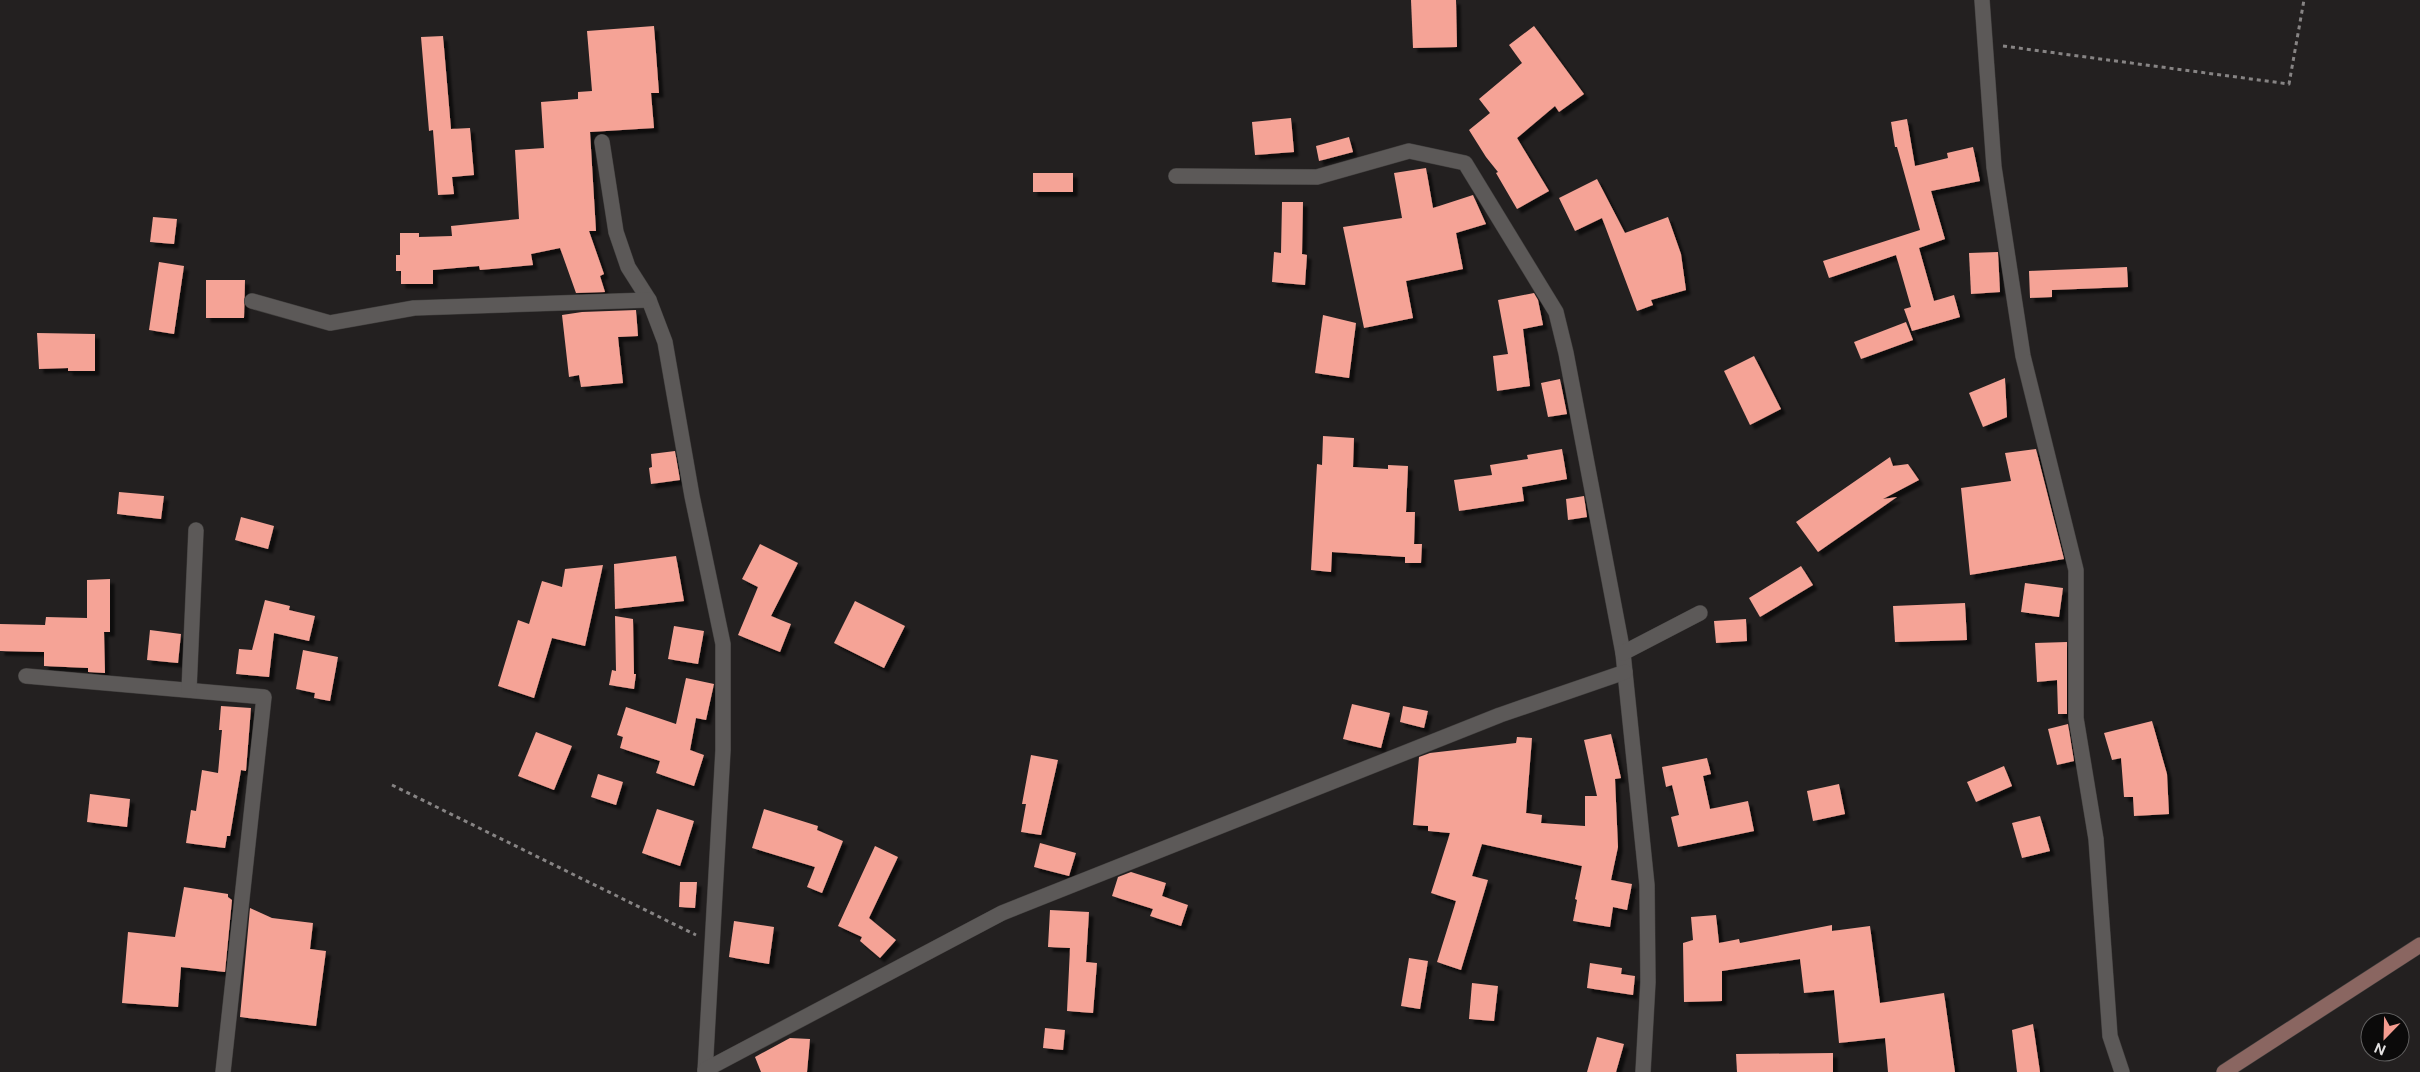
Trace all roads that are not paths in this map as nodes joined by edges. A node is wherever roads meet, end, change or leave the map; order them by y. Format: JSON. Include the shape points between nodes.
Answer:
{"nodes":[{"id":1,"x":1982,"y":0,"type":"edge"},
{"id":2,"x":602,"y":142,"type":"dead end"},
{"id":3,"x":1176,"y":176,"type":"dead end"},
{"id":4,"x":649,"y":300,"type":"junction"},
{"id":5,"x":252,"y":301,"type":"dead end"},
{"id":6,"x":196,"y":530,"type":"dead end"},
{"id":7,"x":1700,"y":613,"type":"dead end"},
{"id":8,"x":1624,"y":653,"type":"junction"},
{"id":9,"x":1625,"y":672,"type":"junction"},
{"id":10,"x":26,"y":676,"type":"dead end"},
{"id":11,"x":189,"y":690,"type":"junction"},
{"id":12,"x":2420,"y":944,"type":"edge"},
{"id":13,"x":705,"y":1071,"type":"edge"},
{"id":14,"x":223,"y":1072,"type":"edge"},
{"id":15,"x":1643,"y":1072,"type":"edge"},
{"id":16,"x":2122,"y":1072,"type":"edge"},
{"id":17,"x":2224,"y":1072,"type":"edge"}],
"edges":[{"from":1,"to":16,"type":"street","via":[[1994,167],[2023,356],[2076,570],[2076,718],[2096,839],[2110,1036]]},
{"from":2,"to":4,"type":"street","via":[[616,232],[628,267]]},
{"from":3,"to":8,"type":"street","via":[[1317,177],[1409,151],[1465,162],[1556,312]]},
{"from":4,"to":5,"type":"street","via":[[414,308],[330,323]]},
{"from":4,"to":13,"type":"street","via":[[665,342],[692,496],[723,644],[723,750]]},
{"from":6,"to":11,"type":"street"},
{"from":7,"to":8,"type":"street"},
{"from":8,"to":9,"type":"street"},
{"from":9,"to":13,"type":"street","via":[[1500,715],[1002,913]]},
{"from":9,"to":15,"type":"street","via":[[1647,885],[1648,982]]},
{"from":10,"to":11,"type":"street"},
{"from":11,"to":14,"type":"street","via":[[264,697]]},
{"from":12,"to":17,"type":"street"}]}
